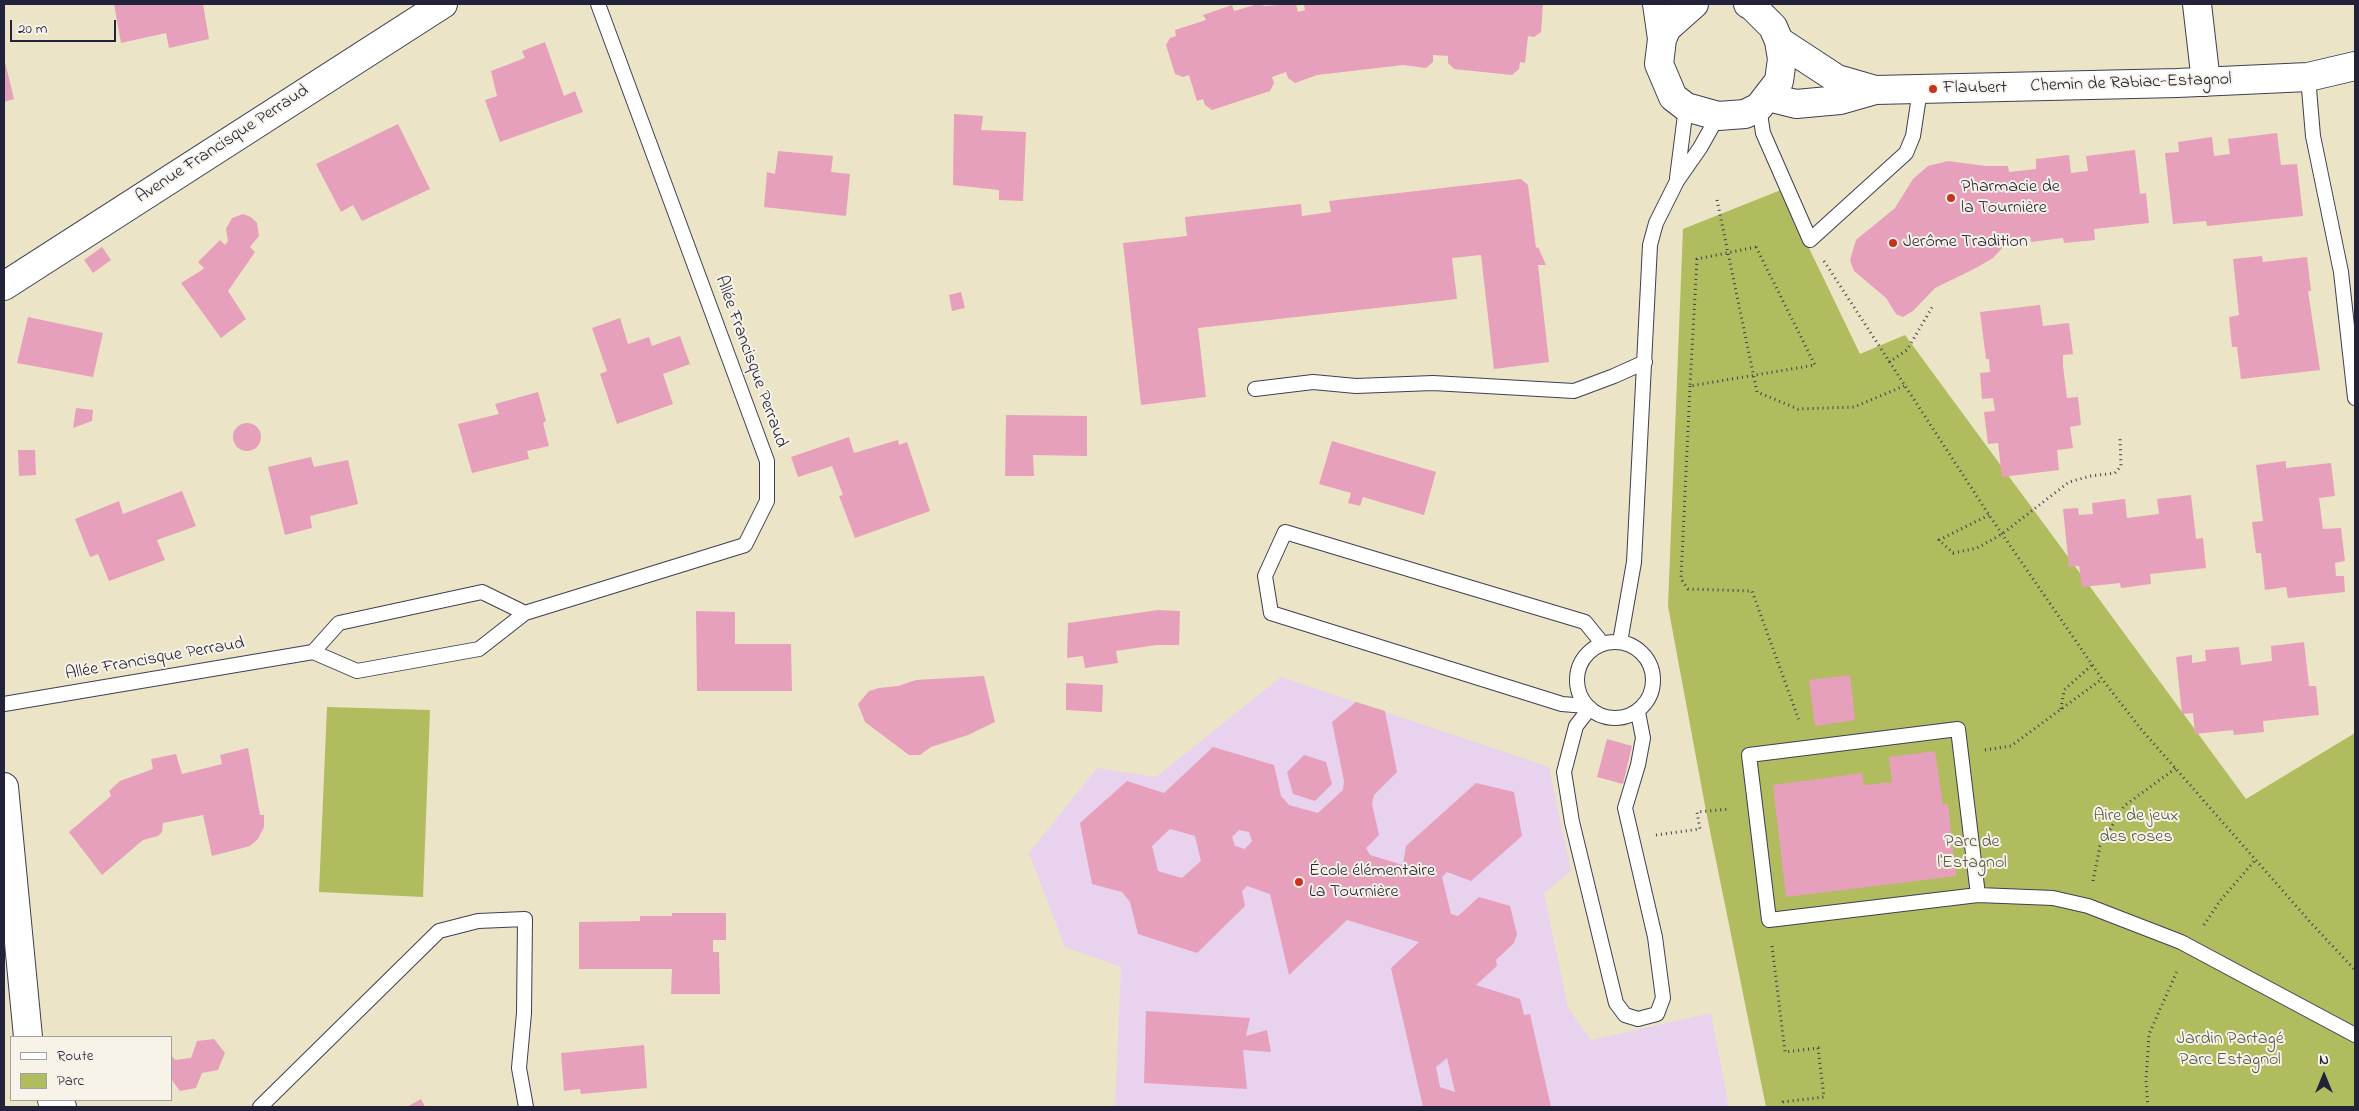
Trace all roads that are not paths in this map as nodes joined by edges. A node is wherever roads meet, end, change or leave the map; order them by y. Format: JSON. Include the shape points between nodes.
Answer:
{"nodes":[{"id":1,"x":443,"y":4,"type":"edge"},
{"id":2,"x":598,"y":4,"type":"edge"},
{"id":3,"x":1657,"y":4,"type":"edge"},
{"id":4,"x":1694,"y":4,"type":"edge"},
{"id":5,"x":1748,"y":4,"type":"edge"},
{"id":6,"x":2197,"y":4,"type":"edge"},
{"id":7,"x":1662,"y":39,"type":"junction"},
{"id":8,"x":1779,"y":41,"type":"junction"},
{"id":9,"x":2355,"y":66,"type":"edge"},
{"id":10,"x":2308,"y":77,"type":"junction"},
{"id":11,"x":2206,"y":82,"type":"junction"},
{"id":12,"x":1875,"y":90,"type":"junction"},
{"id":13,"x":1920,"y":90,"type":"junction"},
{"id":14,"x":1764,"y":102,"type":"junction"},
{"id":15,"x":1686,"y":107,"type":"junction"},
{"id":16,"x":1718,"y":116,"type":"junction"},
{"id":17,"x":1677,"y":181,"type":"junction"},
{"id":18,"x":4,"y":286,"type":"edge"},
{"id":19,"x":1645,"y":362,"type":"junction"},
{"id":20,"x":1255,"y":389,"type":"dead end"},
{"id":21,"x":2355,"y":398,"type":"edge"},
{"id":22,"x":525,"y":613,"type":"junction"},
{"id":23,"x":1620,"y":642,"type":"junction"},
{"id":24,"x":1602,"y":643,"type":"junction"},
{"id":25,"x":313,"y":652,"type":"junction"},
{"id":26,"x":4,"y":704,"type":"edge"},
{"id":27,"x":1588,"y":707,"type":"junction"},
{"id":28,"x":1638,"y":712,"type":"junction"},
{"id":29,"x":4,"y":787,"type":"edge"},
{"id":30,"x":1978,"y":895,"type":"junction"},
{"id":31,"x":2355,"y":1035,"type":"edge"},
{"id":32,"x":28,"y":1036,"type":"edge"},
{"id":33,"x":260,"y":1107,"type":"edge"},
{"id":34,"x":526,"y":1107,"type":"edge"}],
"edges":[{"from":1,"to":18,"type":"street","name":"Avenue Francisque Perraud"},
{"from":2,"to":22,"type":"lane","name":"Allée Francisque Perraud","via":[[767,462],[767,501],[744,545]]},
{"from":3,"to":7,"type":"street"},
{"from":4,"to":7,"type":"street","via":[[1667,28]]},
{"from":5,"to":8,"type":"street","via":[[1773,27]]},
{"from":6,"to":11,"type":"street"},
{"from":7,"to":15,"type":"street","via":[[1660,64],[1673,97]]},
{"from":8,"to":12,"type":"street","name":"Chemin de Rabiac-Estagnol","via":[[1837,79]]},
{"from":8,"to":14,"type":"street","via":[[1782,60],[1779,81]]},
{"from":9,"to":10,"type":"street","name":"Chemin de Rabiac-Estagnol"},
{"from":10,"to":11,"type":"street","name":"Chemin de Rabiac-Estagnol"},
{"from":10,"to":21,"type":"lane","via":[[2313,136],[2341,272]]},
{"from":11,"to":13,"type":"street","name":"Chemin de Rabiac-Estagnol"},
{"from":12,"to":13,"type":"street","name":"Chemin de Rabiac-Estagnol"},
{"from":12,"to":14,"type":"street","name":"Chemin de Rabiac-Estagnol","via":[[1840,100],[1796,104]]},
{"from":13,"to":14,"type":"lane","via":[[1913,136],[1906,154],[1810,240],[1764,133]]},
{"from":14,"to":16,"type":"street","via":[[1744,114]]},
{"from":15,"to":16,"type":"street"},
{"from":15,"to":17,"type":"lane"},
{"from":16,"to":17,"type":"lane"},
{"from":17,"to":19,"type":"lane","via":[[1656,223],[1650,244]]},
{"from":19,"to":20,"type":"lane","via":[[1574,390],[1432,384],[1356,386],[1313,382]]},
{"from":19,"to":23,"type":"lane","via":[[1634,562]]},
{"from":22,"to":25,"type":"lane","name":"Allée Francisque Perraud","via":[[479,649],[441,656],[357,671]]},
{"from":22,"to":25,"type":"lane","via":[[482,592],[339,623]]},
{"from":23,"to":24,"type":"lane"},
{"from":23,"to":28,"type":"lane","via":[[1637,648],[1649,661],[1654,674],[1647,702]]},
{"from":24,"to":27,"type":"lane","via":[[1582,658],[1576,672],[1577,690]]},
{"from":24,"to":27,"type":"lane","via":[[1585,622],[1285,532],[1265,576],[1270,613],[1562,704]]},
{"from":25,"to":26,"type":"lane","name":"Allée Francisque Perraud"},
{"from":27,"to":28,"type":"lane","via":[[1606,718],[1622,718]]},
{"from":27,"to":28,"type":"lane","via":[[1576,726],[1564,772],[1572,822],[1616,1003],[1625,1015],[1638,1019],[1657,1014],[1663,998],[1655,937],[1625,808],[1643,738]]},
{"from":29,"to":32,"type":"street"},
{"from":30,"to":30,"type":"lane","via":[[1958,729],[1749,755],[1770,920]]},
{"from":30,"to":31,"type":"lane","via":[[2053,898],[2088,906],[2190,947]]},
{"from":33,"to":34,"type":"lane","via":[[438,931],[478,921],[525,918],[524,1012],[519,1068]]}]}
